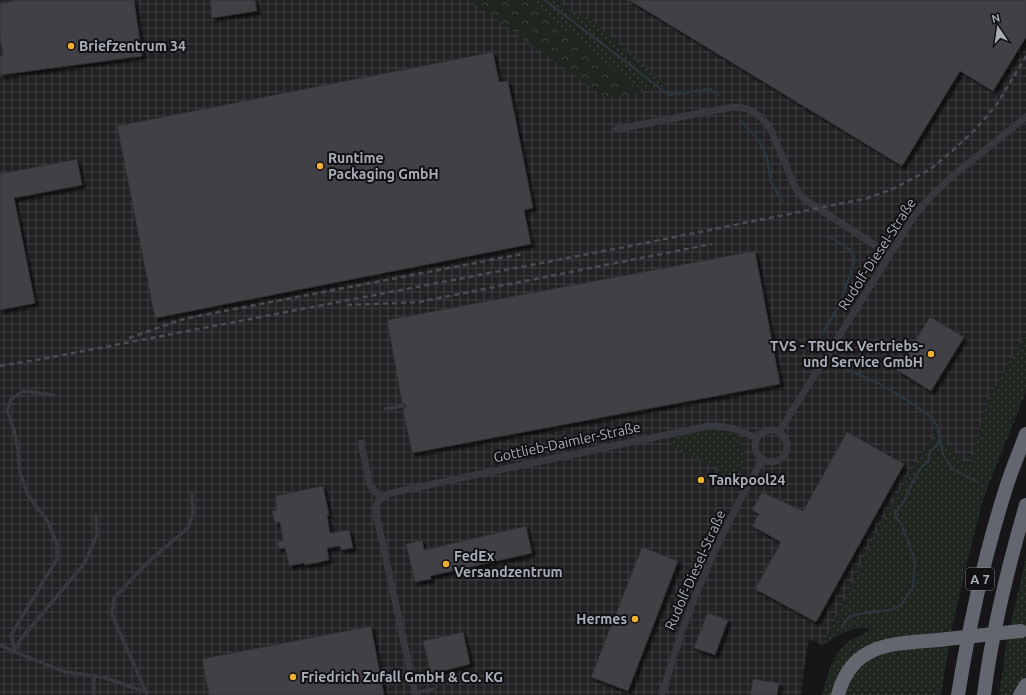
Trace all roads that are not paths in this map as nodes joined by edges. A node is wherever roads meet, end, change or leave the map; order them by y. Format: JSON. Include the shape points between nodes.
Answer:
{"nodes":[{"id":1,"x":1026,"y":117,"type":"edge"},
{"id":2,"x":618,"y":129,"type":"dead end"},
{"id":3,"x":890,"y":253,"type":"junction"},
{"id":4,"x":54,"y":395,"type":"dead end"},
{"id":5,"x":403,"y":406,"type":"dead end"},
{"id":6,"x":385,"y":409,"type":"dead end"},
{"id":7,"x":779,"y":432,"type":"junction"},
{"id":8,"x":1026,"y":434,"type":"edge"},
{"id":9,"x":757,"y":438,"type":"junction"},
{"id":10,"x":361,"y":443,"type":"dead end"},
{"id":11,"x":763,"y":459,"type":"junction"},
{"id":12,"x":192,"y":494,"type":"dead end"},
{"id":13,"x":381,"y":498,"type":"junction"},
{"id":14,"x":1026,"y":504,"type":"edge"},
{"id":15,"x":96,"y":515,"type":"dead end"},
{"id":16,"x":1024,"y":631,"type":"edge"},
{"id":17,"x":0,"y":645,"type":"edge"},
{"id":18,"x":15,"y":652,"type":"junction"},
{"id":19,"x":94,"y":676,"type":"junction"},
{"id":20,"x":1026,"y":685,"type":"edge"},
{"id":21,"x":434,"y":689,"type":"dead end"},
{"id":22,"x":415,"y":693,"type":"joint"},
{"id":23,"x":146,"y":694,"type":"edge"},
{"id":24,"x":94,"y":695,"type":"edge"},
{"id":25,"x":662,"y":695,"type":"edge"},
{"id":26,"x":838,"y":695,"type":"edge"},
{"id":27,"x":958,"y":695,"type":"edge"},
{"id":28,"x":984,"y":695,"type":"edge"},
{"id":29,"x":1020,"y":695,"type":"edge"}],
"edges":[{"from":1,"to":3,"type":"street","name":"Rudolf-Diesel-Straße","via":[[933,194],[914,216]]},
{"from":2,"to":3,"type":"street","via":[[733,106],[751,110],[760,116],[770,130],[799,194]]},
{"from":3,"to":7,"type":"street","name":"Rudolf-Diesel-Straße"},
{"from":4,"to":18,"type":"lane","via":[[24,391],[11,399],[7,411],[18,449],[20,473],[28,495],[48,522],[58,544],[57,558],[10,635]]},
{"from":5,"to":6,"type":"lane"},
{"from":7,"to":9,"type":"street","via":[[767,431]]},
{"from":7,"to":11,"type":"street","via":[[786,439],[785,453],[778,460]]},
{"from":8,"to":27,"type":"highway","number":"A 7","via":[[1004,491],[985,560]]},
{"from":9,"to":11,"type":"street","via":[[756,450]]},
{"from":9,"to":13,"type":"street","name":"Gottlieb-Daimler-Straße","via":[[725,426],[708,426],[395,492]]},
{"from":10,"to":13,"type":"street","via":[[370,485]]},
{"from":11,"to":25,"type":"street","name":"Rudolf-Diesel-Straße","via":[[707,567],[679,639]]},
{"from":12,"to":23,"type":"lane","via":[[193,515],[188,528],[147,563],[114,598],[112,615]]},
{"from":13,"to":22,"type":"street","via":[[376,513]]},
{"from":14,"to":28,"type":"highway","number":"A 7","via":[[1002,594]]},
{"from":15,"to":18,"type":"lane","via":[[97,535],[84,564],[20,640]]},
{"from":16,"to":26,"type":"highway","bridge":true,"via":[[883,646],[862,656],[853,664]]},
{"from":17,"to":18,"type":"lane"},
{"from":18,"to":19,"type":"lane","via":[[65,672]]},
{"from":19,"to":23,"type":"lane"},
{"from":19,"to":24,"type":"lane"},
{"from":20,"to":29,"type":"highway"},
{"from":21,"to":22,"type":"lane"}]}
